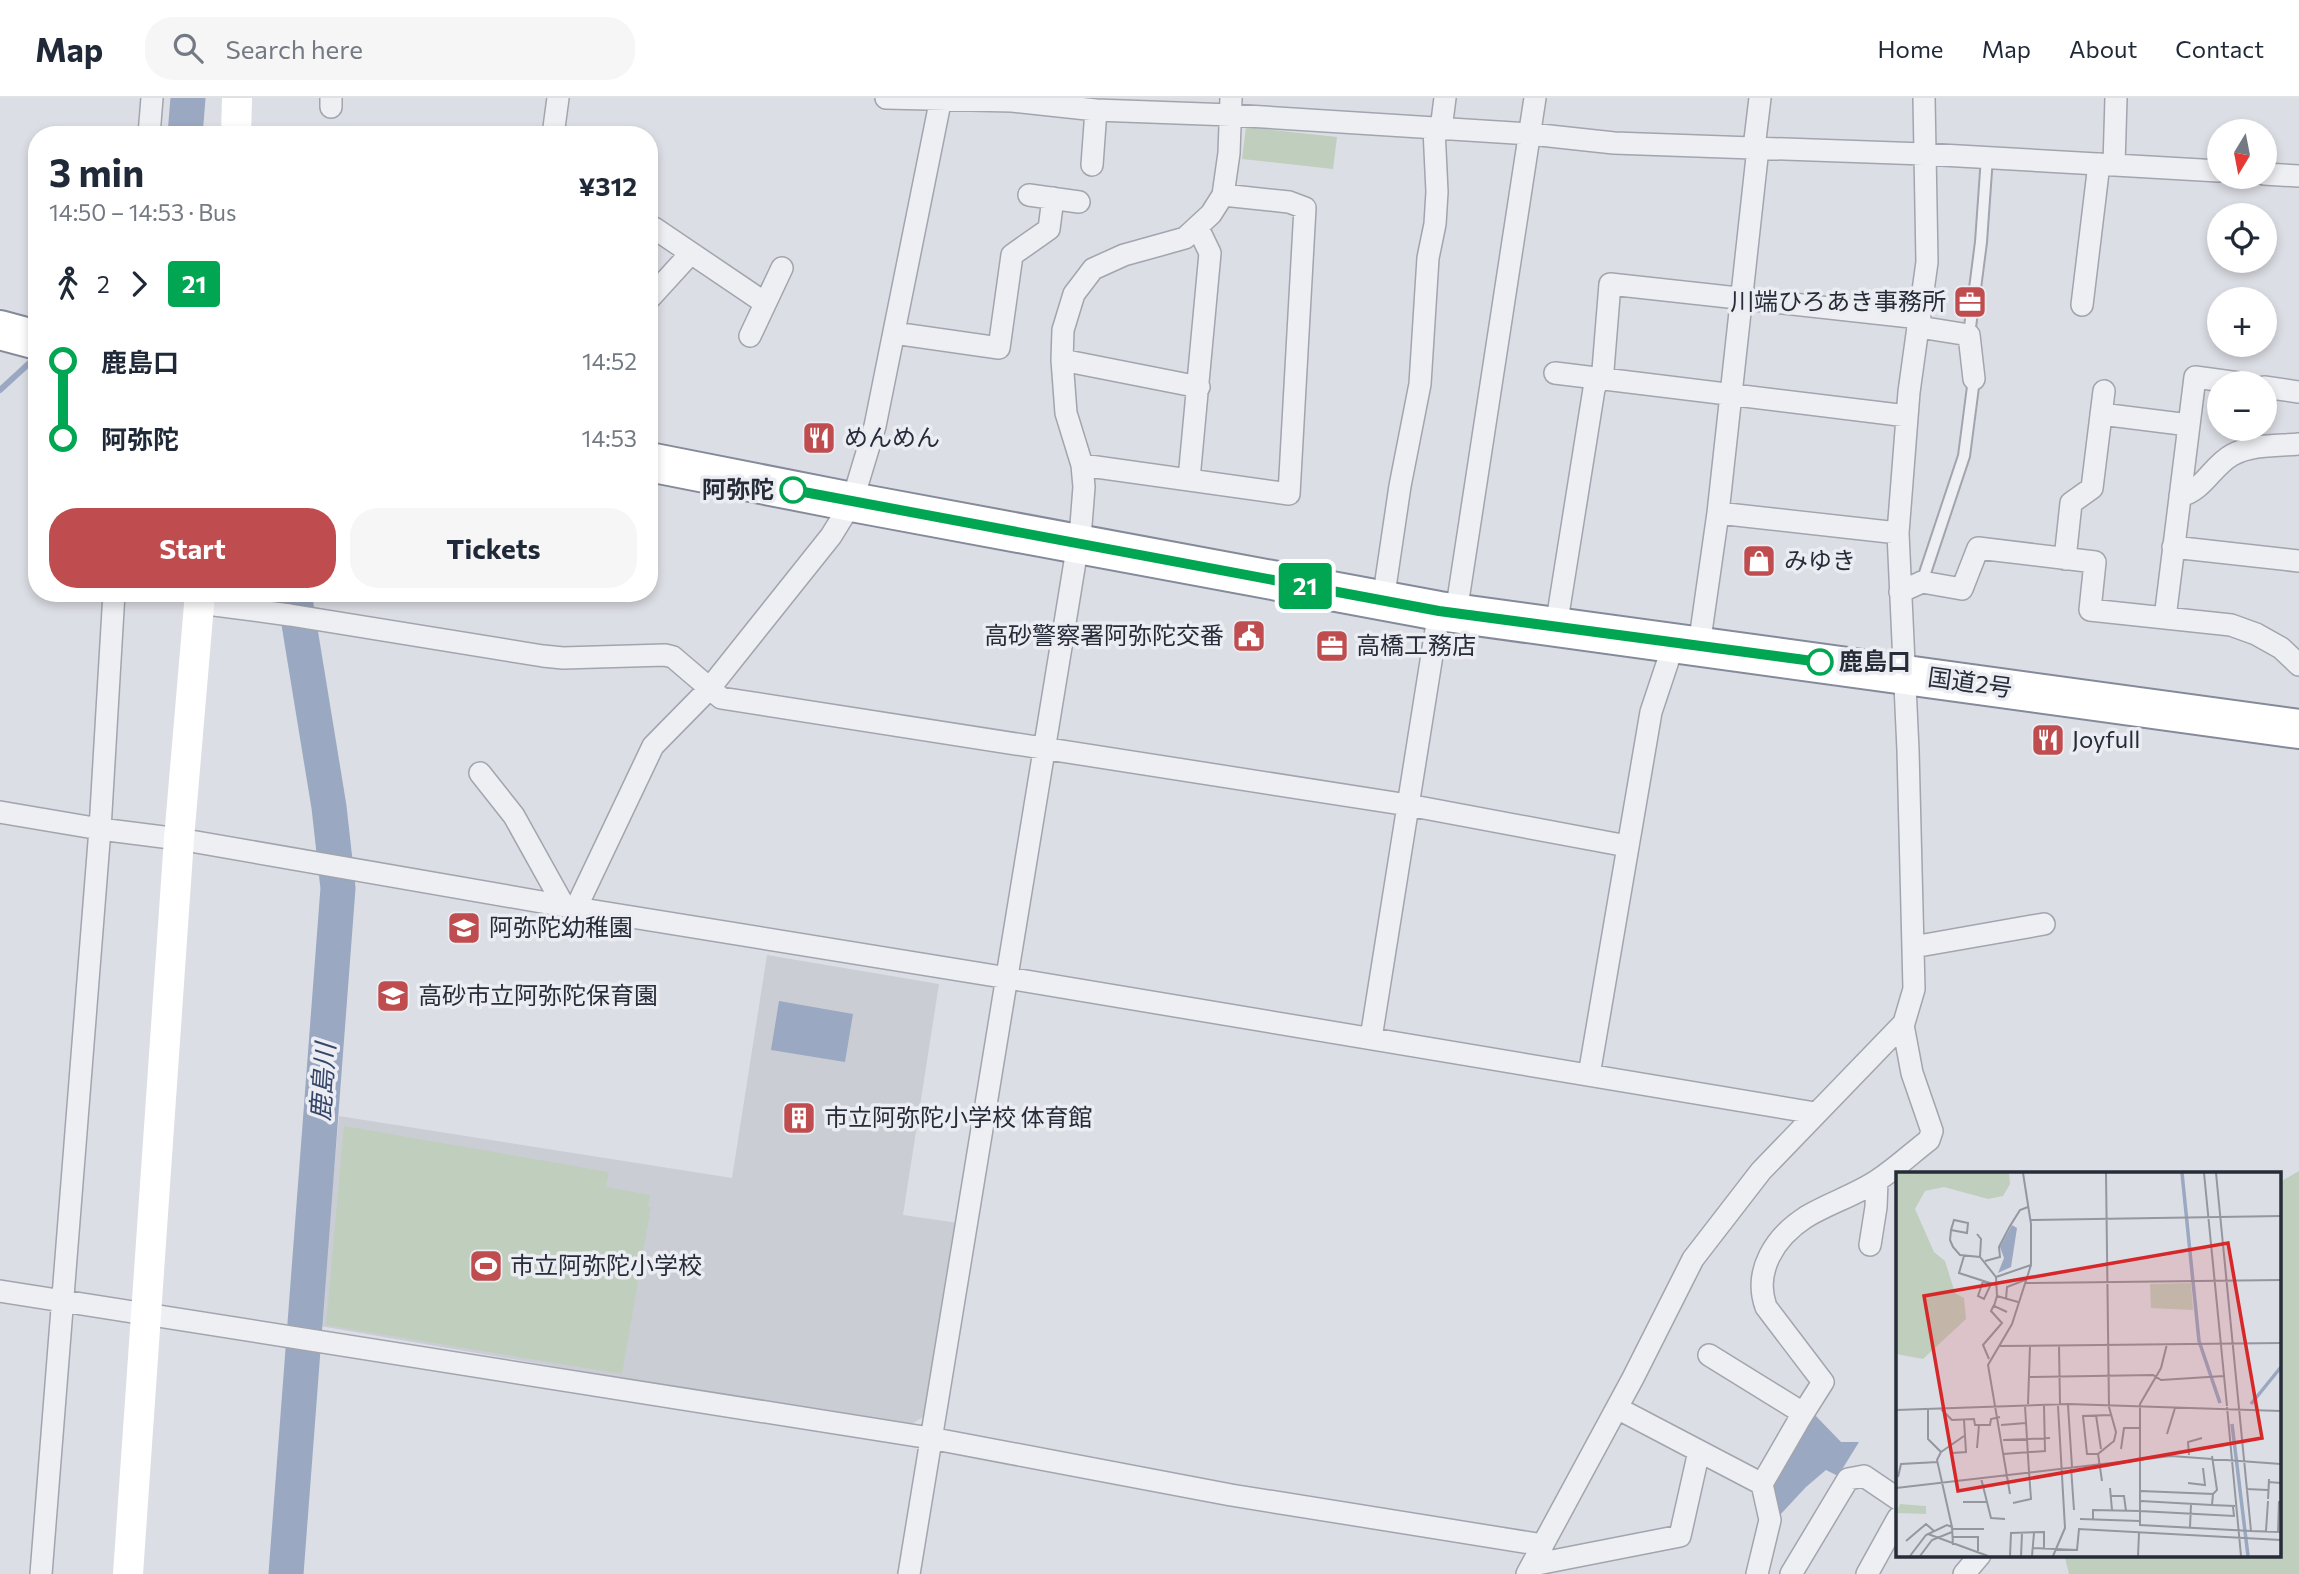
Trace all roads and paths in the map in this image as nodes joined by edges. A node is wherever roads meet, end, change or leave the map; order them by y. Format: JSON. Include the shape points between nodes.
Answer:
{"nodes":[{"id":1,"x":152,"y":98,"type":"edge"},
{"id":2,"x":237,"y":98,"type":"edge"},
{"id":3,"x":558,"y":98,"type":"edge"},
{"id":4,"x":886,"y":98,"type":"edge"},
{"id":5,"x":1446,"y":98,"type":"edge"},
{"id":6,"x":1535,"y":98,"type":"edge"},
{"id":7,"x":1760,"y":98,"type":"edge"},
{"id":8,"x":1924,"y":98,"type":"edge"},
{"id":9,"x":2116,"y":98,"type":"edge"},
{"id":10,"x":941,"y":99,"type":"edge"},
{"id":11,"x":1052,"y":102,"type":"edge"},
{"id":12,"x":1166,"y":106,"type":"edge"},
{"id":13,"x":1231,"y":107,"type":"edge"},
{"id":14,"x":1097,"y":110,"type":"junction"},
{"id":15,"x":150,"y":126,"type":"edge"},
{"id":16,"x":236,"y":126,"type":"edge"},
{"id":17,"x":555,"y":126,"type":"edge"},
{"id":18,"x":1437,"y":129,"type":"junction"},
{"id":19,"x":1531,"y":134,"type":"junction"},
{"id":20,"x":1756,"y":148,"type":"junction"},
{"id":21,"x":1924,"y":154,"type":"junction"},
{"id":22,"x":1987,"y":157,"type":"junction"},
{"id":23,"x":1092,"y":165,"type":"dead end"},
{"id":24,"x":2107,"y":165,"type":"junction"},
{"id":25,"x":2207,"y":170,"type":"edge"},
{"id":26,"x":2277,"y":175,"type":"edge"},
{"id":27,"x":2299,"y":176,"type":"edge"},
{"id":28,"x":1029,"y":195,"type":"dead end"},
{"id":29,"x":1223,"y":195,"type":"junction"},
{"id":30,"x":1053,"y":198,"type":"junction"},
{"id":31,"x":1079,"y":202,"type":"dead end"},
{"id":32,"x":1198,"y":228,"type":"junction"},
{"id":33,"x":658,"y":231,"type":"edge"},
{"id":34,"x":691,"y":253,"type":"junction"},
{"id":35,"x":782,"y":268,"type":"dead end"},
{"id":36,"x":658,"y":289,"type":"edge"},
{"id":37,"x":1741,"y":299,"type":"junction"},
{"id":38,"x":765,"y":303,"type":"junction"},
{"id":39,"x":2082,"y":305,"type":"dead end"},
{"id":40,"x":1920,"y":323,"type":"junction"},
{"id":41,"x":0,"y":330,"type":"edge"},
{"id":42,"x":894,"y":333,"type":"junction"},
{"id":43,"x":1969,"y":335,"type":"junction"},
{"id":44,"x":750,"y":336,"type":"dead end"},
{"id":45,"x":28,"y":338,"type":"edge"},
{"id":46,"x":1062,"y":360,"type":"junction"},
{"id":47,"x":1555,"y":373,"type":"dead end"},
{"id":48,"x":1599,"y":378,"type":"junction"},
{"id":49,"x":1974,"y":379,"type":"joint"},
{"id":50,"x":2207,"y":379,"type":"edge"},
{"id":51,"x":1199,"y":387,"type":"junction"},
{"id":52,"x":2277,"y":389,"type":"edge"},
{"id":53,"x":2104,"y":391,"type":"dead end"},
{"id":54,"x":2299,"y":392,"type":"edge"},
{"id":55,"x":1730,"y":394,"type":"junction"},
{"id":56,"x":2101,"y":414,"type":"junction"},
{"id":57,"x":1907,"y":416,"type":"junction"},
{"id":58,"x":2189,"y":425,"type":"junction"},
{"id":59,"x":2299,"y":444,"type":"edge"},
{"id":60,"x":658,"y":464,"type":"edge"},
{"id":61,"x":1082,"y":465,"type":"junction"},
{"id":62,"x":1189,"y":479,"type":"junction"},
{"id":63,"x":2180,"y":496,"type":"junction"},
{"id":64,"x":852,"y":502,"type":"junction"},
{"id":65,"x":1718,"y":513,"type":"junction"},
{"id":66,"x":1898,"y":533,"type":"junction"},
{"id":67,"x":1077,"y":542,"type":"junction"},
{"id":68,"x":2173,"y":547,"type":"junction"},
{"id":69,"x":2065,"y":559,"type":"junction"},
{"id":70,"x":2299,"y":561,"type":"edge"},
{"id":71,"x":1922,"y":582,"type":"junction"},
{"id":72,"x":1900,"y":592,"type":"junction"},
{"id":73,"x":1382,"y":601,"type":"junction"},
{"id":74,"x":113,"y":602,"type":"edge"},
{"id":75,"x":200,"y":602,"type":"edge"},
{"id":76,"x":221,"y":602,"type":"edge"},
{"id":77,"x":1447,"y":612,"type":"junction"},
{"id":78,"x":2165,"y":618,"type":"junction"},
{"id":79,"x":1556,"y":627,"type":"junction"},
{"id":80,"x":1686,"y":645,"type":"junction"},
{"id":81,"x":2299,"y":665,"type":"edge"},
{"id":82,"x":1903,"y":673,"type":"junction"},
{"id":83,"x":709,"y":689,"type":"junction"},
{"id":84,"x":2299,"y":729,"type":"edge"},
{"id":85,"x":1044,"y":747,"type":"junction"},
{"id":86,"x":480,"y":773,"type":"dead end"},
{"id":87,"x":1408,"y":805,"type":"junction"},
{"id":88,"x":0,"y":812,"type":"edge"},
{"id":89,"x":100,"y":829,"type":"junction"},
{"id":90,"x":179,"y":839,"type":"junction"},
{"id":91,"x":1627,"y":846,"type":"junction"},
{"id":92,"x":570,"y":907,"type":"junction"},
{"id":93,"x":2044,"y":924,"type":"dead end"},
{"id":94,"x":1913,"y":947,"type":"junction"},
{"id":95,"x":1008,"y":978,"type":"junction"},
{"id":96,"x":1903,"y":1024,"type":"junction"},
{"id":97,"x":1371,"y":1038,"type":"junction"},
{"id":98,"x":1589,"y":1075,"type":"junction"},
{"id":99,"x":1815,"y":1113,"type":"junction"},
{"id":100,"x":1877,"y":1181,"type":"junction"},
{"id":101,"x":1870,"y":1245,"type":"dead end"},
{"id":102,"x":0,"y":1291,"type":"edge"},
{"id":103,"x":62,"y":1301,"type":"junction"},
{"id":104,"x":148,"y":1314,"type":"junction"},
{"id":105,"x":1709,"y":1355,"type":"dead end"},
{"id":106,"x":1617,"y":1408,"type":"junction"},
{"id":107,"x":1799,"y":1420,"type":"junction"},
{"id":108,"x":930,"y":1438,"type":"junction"},
{"id":109,"x":1699,"y":1451,"type":"junction"},
{"id":110,"x":1762,"y":1484,"type":"junction"},
{"id":111,"x":1896,"y":1498,"type":"edge"},
{"id":112,"x":1896,"y":1522,"type":"edge"},
{"id":113,"x":1543,"y":1545,"type":"junction"},
{"id":114,"x":1979,"y":1556,"type":"edge"},
{"id":115,"x":1530,"y":1569,"type":"edge"},
{"id":116,"x":1758,"y":1569,"type":"edge"},
{"id":117,"x":41,"y":1574,"type":"edge"},
{"id":118,"x":128,"y":1574,"type":"edge"},
{"id":119,"x":909,"y":1574,"type":"edge"},
{"id":120,"x":1785,"y":1574,"type":"edge"},
{"id":121,"x":1791,"y":1574,"type":"edge"},
{"id":122,"x":1867,"y":1574,"type":"edge"},
{"id":123,"x":1964,"y":1574,"type":"edge"}],
"edges":[{"from":1,"to":15,"type":"street"},
{"from":2,"to":16,"type":"street"},
{"from":3,"to":17,"type":"street"},
{"from":4,"to":10,"type":"street"},
{"from":5,"to":18,"type":"street"},
{"from":6,"to":19,"type":"street"},
{"from":7,"to":20,"type":"street"},
{"from":8,"to":21,"type":"street"},
{"from":9,"to":24,"type":"street"},
{"from":10,"to":11,"type":"street"},
{"from":10,"to":42,"type":"street"},
{"from":11,"to":14,"type":"street"},
{"from":12,"to":13,"type":"street"},
{"from":12,"to":14,"type":"street"},
{"from":13,"to":18,"type":"street"},
{"from":13,"to":29,"type":"street"},
{"from":14,"to":23,"type":"street"},
{"from":18,"to":19,"type":"street"},
{"from":18,"to":73,"type":"street","via":[[1437,192],[1420,384]]},
{"from":19,"to":20,"type":"street","via":[[1614,143]]},
{"from":19,"to":77,"type":"street"},
{"from":20,"to":21,"type":"street"},
{"from":20,"to":37,"type":"street"},
{"from":21,"to":22,"type":"street"},
{"from":21,"to":40,"type":"street","via":[[1927,262]]},
{"from":22,"to":24,"type":"street"},
{"from":22,"to":43,"type":"lane"},
{"from":24,"to":25,"type":"street"},
{"from":24,"to":39,"type":"street"},
{"from":26,"to":27,"type":"street"},
{"from":28,"to":30,"type":"street"},
{"from":29,"to":32,"type":"street"},
{"from":29,"to":62,"type":"street","via":[[1305,208],[1289,495]]},
{"from":30,"to":31,"type":"street"},
{"from":30,"to":42,"type":"street","via":[[1049,229],[1012,255],[999,348]]},
{"from":32,"to":46,"type":"street","via":[[1185,238],[1093,269],[1074,294],[1063,330]]},
{"from":32,"to":51,"type":"street","via":[[1210,253]]},
{"from":33,"to":34,"type":"street"},
{"from":34,"to":36,"type":"street"},
{"from":34,"to":38,"type":"street"},
{"from":35,"to":38,"type":"street"},
{"from":37,"to":40,"type":"street"},
{"from":37,"to":48,"type":"street","via":[[1610,284]]},
{"from":37,"to":55,"type":"street"},
{"from":38,"to":44,"type":"street"},
{"from":40,"to":43,"type":"street"},
{"from":40,"to":57,"type":"street"},
{"from":41,"to":45,"type":"highway"},
{"from":42,"to":64,"type":"street","via":[[876,425]]},
{"from":43,"to":49,"type":"street"},
{"from":46,"to":51,"type":"street"},
{"from":46,"to":61,"type":"street","via":[[1066,413]]},
{"from":47,"to":48,"type":"street"},
{"from":48,"to":55,"type":"street"},
{"from":48,"to":79,"type":"street"},
{"from":49,"to":71,"type":"lane","via":[[1964,456]]},
{"from":50,"to":58,"type":"street","via":[[2195,377]]},
{"from":51,"to":62,"type":"street"},
{"from":52,"to":54,"type":"street"},
{"from":53,"to":56,"type":"street"},
{"from":55,"to":57,"type":"street"},
{"from":55,"to":65,"type":"street"},
{"from":56,"to":58,"type":"street"},
{"from":56,"to":69,"type":"street","via":[[2092,488],[2071,503]]},
{"from":57,"to":66,"type":"street"},
{"from":58,"to":63,"type":"street"},
{"from":59,"to":63,"type":"street","via":[[2249,448],[2230,456],[2193,493]]},
{"from":60,"to":64,"type":"highway","name":"国道2号"},
{"from":61,"to":62,"type":"street"},
{"from":61,"to":67,"type":"street"},
{"from":63,"to":68,"type":"street"},
{"from":64,"to":67,"type":"highway","name":"国道2号"},
{"from":64,"to":83,"type":"street","via":[[831,536]]},
{"from":65,"to":66,"type":"street"},
{"from":65,"to":80,"type":"street"},
{"from":66,"to":72,"type":"street"},
{"from":67,"to":73,"type":"highway","name":"国道2号"},
{"from":67,"to":85,"type":"street"},
{"from":68,"to":70,"type":"street","via":[[2264,547]]},
{"from":68,"to":78,"type":"street"},
{"from":69,"to":71,"type":"street","via":[[1978,548],[1962,589]]},
{"from":69,"to":78,"type":"street","via":[[2095,562],[2090,610]]},
{"from":71,"to":72,"type":"street"},
{"from":72,"to":82,"type":"street"},
{"from":73,"to":77,"type":"highway","name":"国道2号"},
{"from":74,"to":89,"type":"street"},
{"from":75,"to":90,"type":"street"},
{"from":76,"to":83,"type":"street","via":[[543,656],[665,655]]},
{"from":77,"to":79,"type":"highway","name":"国道2号"},
{"from":77,"to":87,"type":"street"},
{"from":78,"to":81,"type":"street","via":[[2231,625],[2273,643]]},
{"from":79,"to":80,"type":"highway","name":"国道2号"},
{"from":80,"to":82,"type":"highway","name":"国道2号"},
{"from":80,"to":91,"type":"street","via":[[1651,712]]},
{"from":82,"to":84,"type":"highway","name":"国道2号"},
{"from":82,"to":94,"type":"street"},
{"from":83,"to":85,"type":"street","via":[[721,698]]},
{"from":83,"to":92,"type":"street","via":[[653,746]]},
{"from":85,"to":87,"type":"street"},
{"from":85,"to":95,"type":"street"},
{"from":86,"to":92,"type":"street","via":[[514,816]]},
{"from":87,"to":91,"type":"street"},
{"from":87,"to":97,"type":"street"},
{"from":88,"to":89,"type":"street"},
{"from":89,"to":90,"type":"street"},
{"from":89,"to":103,"type":"street"},
{"from":90,"to":92,"type":"street"},
{"from":90,"to":104,"type":"street"},
{"from":91,"to":98,"type":"street"},
{"from":92,"to":95,"type":"street"},
{"from":93,"to":94,"type":"street"},
{"from":94,"to":96,"type":"street","via":[[1914,989]]},
{"from":95,"to":97,"type":"street"},
{"from":95,"to":108,"type":"street"},
{"from":96,"to":99,"type":"street"},
{"from":96,"to":100,"type":"street","via":[[1912,1073],[1932,1132],[1929,1140]]},
{"from":97,"to":98,"type":"street"},
{"from":98,"to":99,"type":"street"},
{"from":99,"to":106,"type":"street","via":[[1761,1171],[1693,1259]]},
{"from":100,"to":101,"type":"street"},
{"from":100,"to":107,"type":"street","via":[[1803,1219],[1766,1262],[1760,1293],[1766,1307],[1823,1382]]},
{"from":102,"to":103,"type":"street"},
{"from":103,"to":104,"type":"street"},
{"from":103,"to":117,"type":"street"},
{"from":104,"to":108,"type":"street"},
{"from":104,"to":118,"type":"street"},
{"from":105,"to":107,"type":"street","via":[[1798,1410]]},
{"from":106,"to":109,"type":"street"},
{"from":106,"to":113,"type":"street"},
{"from":107,"to":110,"type":"street"},
{"from":108,"to":113,"type":"street","via":[[1231,1495]]},
{"from":108,"to":119,"type":"street"},
{"from":109,"to":110,"type":"street"},
{"from":109,"to":115,"type":"street","via":[[1680,1536]]},
{"from":110,"to":116,"type":"street","via":[[1770,1520]]},
{"from":111,"to":121,"type":"street","via":[[1864,1476],[1848,1479]]},
{"from":112,"to":122,"type":"street"},
{"from":113,"to":115,"type":"street"},
{"from":114,"to":123,"type":"street"},
{"from":116,"to":120,"type":"street","via":[[1775,1568]]}]}
